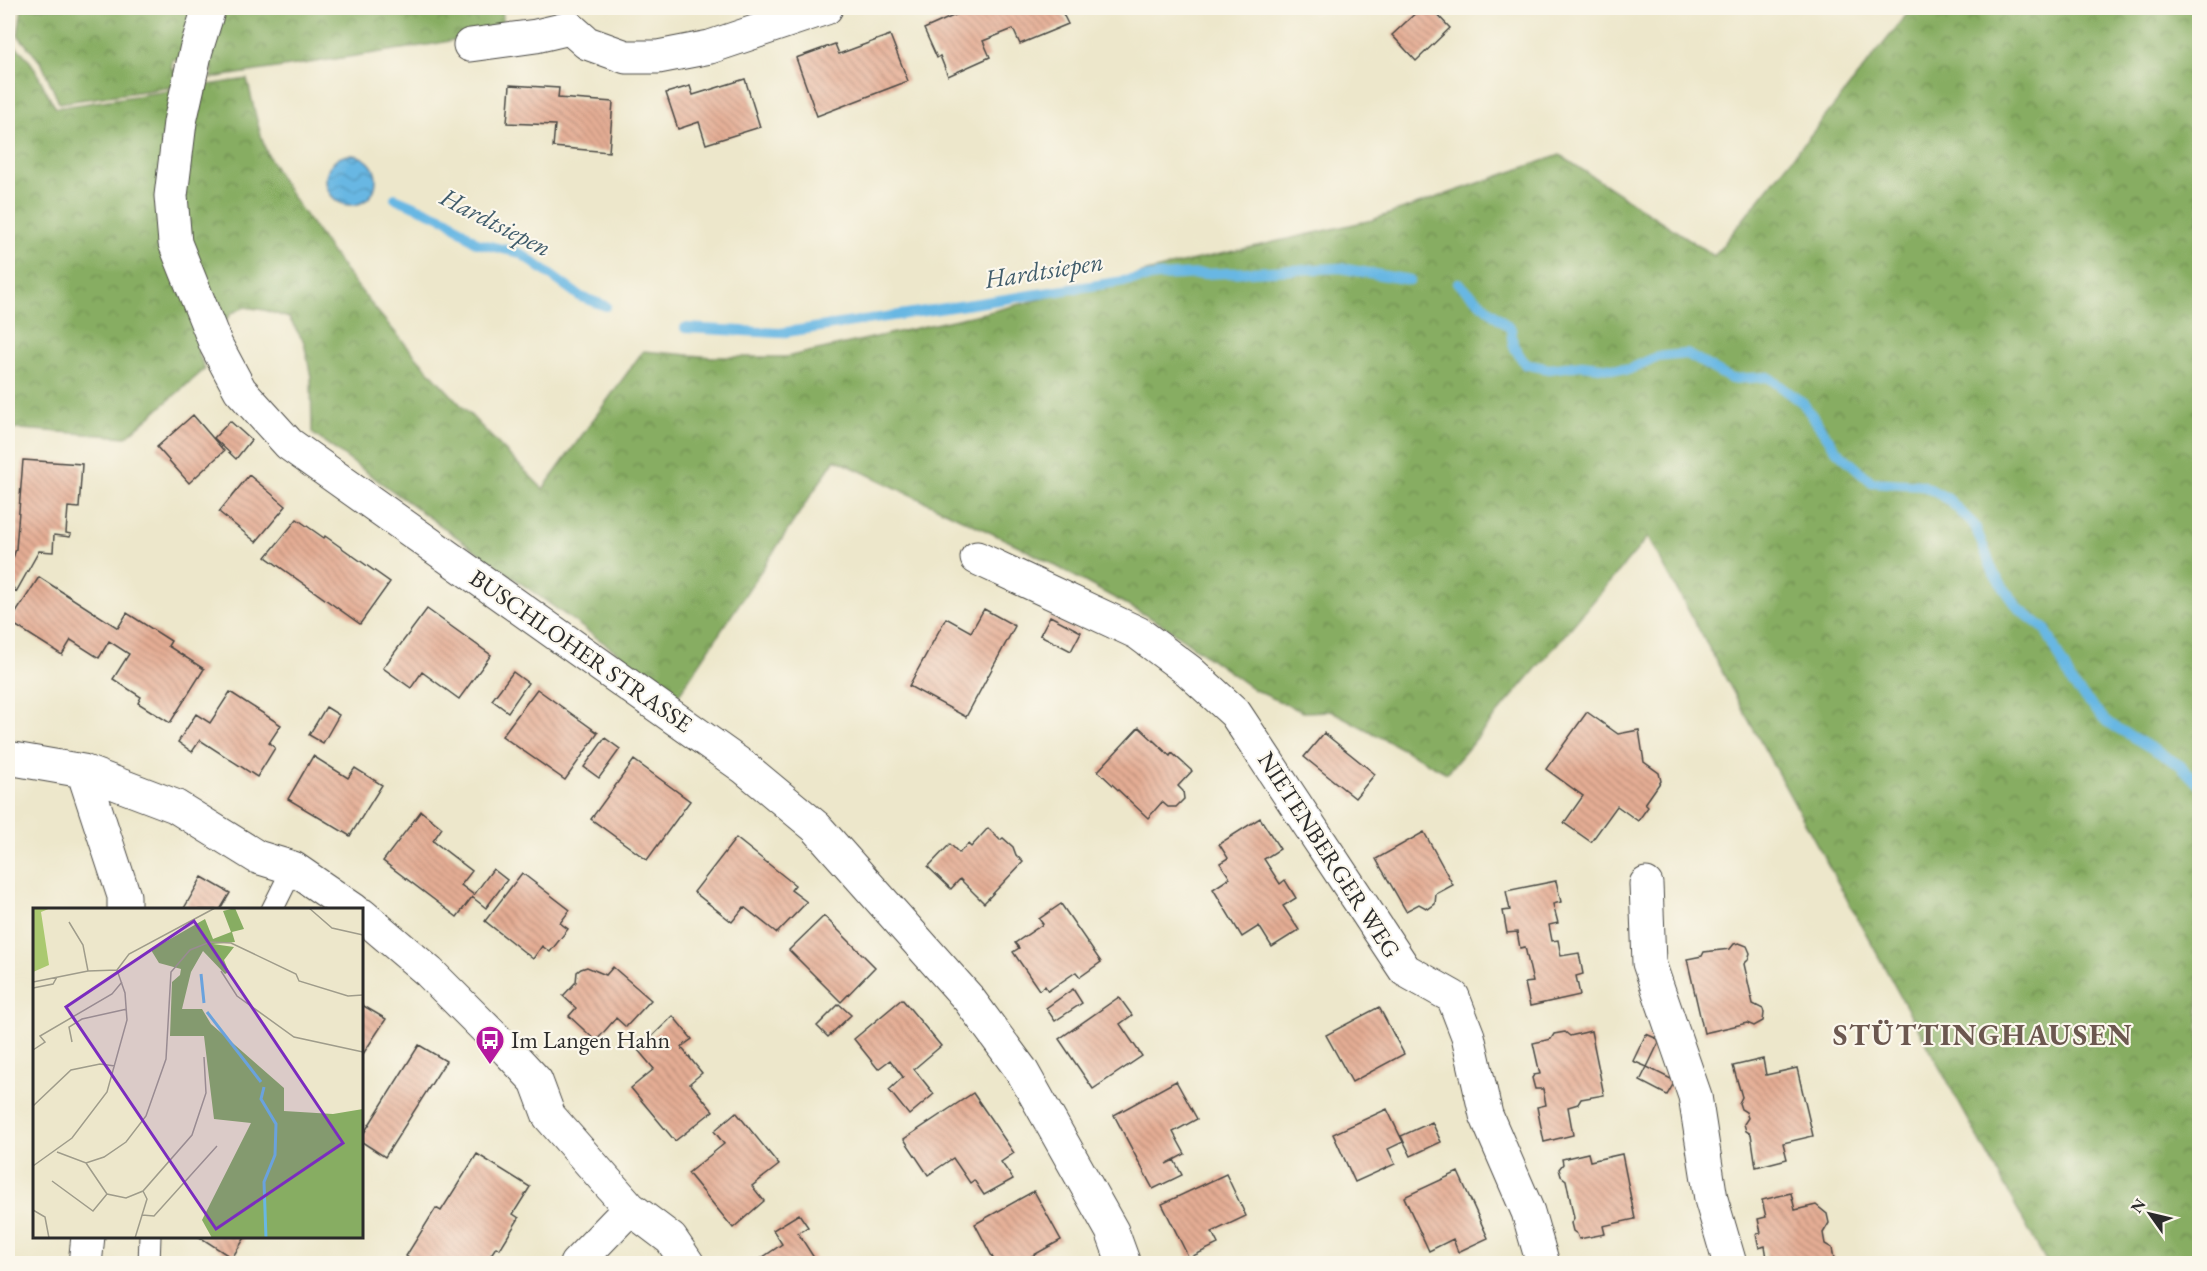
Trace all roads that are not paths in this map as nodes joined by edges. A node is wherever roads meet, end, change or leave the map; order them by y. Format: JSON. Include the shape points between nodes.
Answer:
{"nodes":[{"id":1,"x":209,"y":8,"type":"edge"},
{"id":2,"x":826,"y":8,"type":"edge"},
{"id":3,"x":470,"y":45,"type":"dead end"},
{"id":4,"x":976,"y":558,"type":"dead end"},
{"id":5,"x":8,"y":758,"type":"edge"},
{"id":6,"x":83,"y":771,"type":"junction"},
{"id":7,"x":293,"y":868,"type":"junction"},
{"id":8,"x":1646,"y":884,"type":"dead end"},
{"id":9,"x":124,"y":908,"type":"edge"},
{"id":10,"x":273,"y":908,"type":"edge"},
{"id":11,"x":353,"y":908,"type":"edge"},
{"id":12,"x":363,"y":916,"type":"edge"},
{"id":13,"x":630,"y":1208,"type":"junction"},
{"id":14,"x":88,"y":1238,"type":"edge"},
{"id":15,"x":150,"y":1238,"type":"edge"},
{"id":16,"x":85,"y":1263,"type":"edge"},
{"id":17,"x":149,"y":1263,"type":"edge"},
{"id":18,"x":576,"y":1263,"type":"edge"},
{"id":19,"x":688,"y":1263,"type":"edge"},
{"id":20,"x":1124,"y":1263,"type":"edge"},
{"id":21,"x":1544,"y":1263,"type":"edge"},
{"id":22,"x":1731,"y":1263,"type":"edge"}],
"edges":[{"from":1,"to":20,"type":"street","name":"BUSCHLOHER STRASSE","via":[[180,122],[171,196],[176,243],[216,345],[240,390],[289,444],[745,768],[816,827],[968,998],[1022,1071],[1112,1231]]},
{"from":2,"to":3,"type":"street","via":[[710,47],[658,57],[626,57],[587,43],[570,28]]},
{"from":4,"to":21,"type":"street","name":"NIETENBERGER WEG","via":[[1138,633],[1189,671],[1235,713],[1404,970],[1453,997],[1468,1036],[1486,1115],[1528,1212]]},
{"from":5,"to":6,"type":"street"},
{"from":6,"to":7,"type":"street","via":[[174,806],[257,857]]},
{"from":6,"to":9,"type":"street","via":[[124,896]]},
{"from":7,"to":10,"type":"lane"},
{"from":7,"to":11,"type":"street"},
{"from":8,"to":22,"type":"street","via":[[1649,963],[1695,1096],[1712,1199]]},
{"from":12,"to":13,"type":"street","via":[[429,972],[536,1081],[549,1116]]},
{"from":13,"to":18,"type":"street"},
{"from":13,"to":19,"type":"street","via":[[671,1239]]},
{"from":14,"to":16,"type":"street"},
{"from":15,"to":17,"type":"lane"}]}
